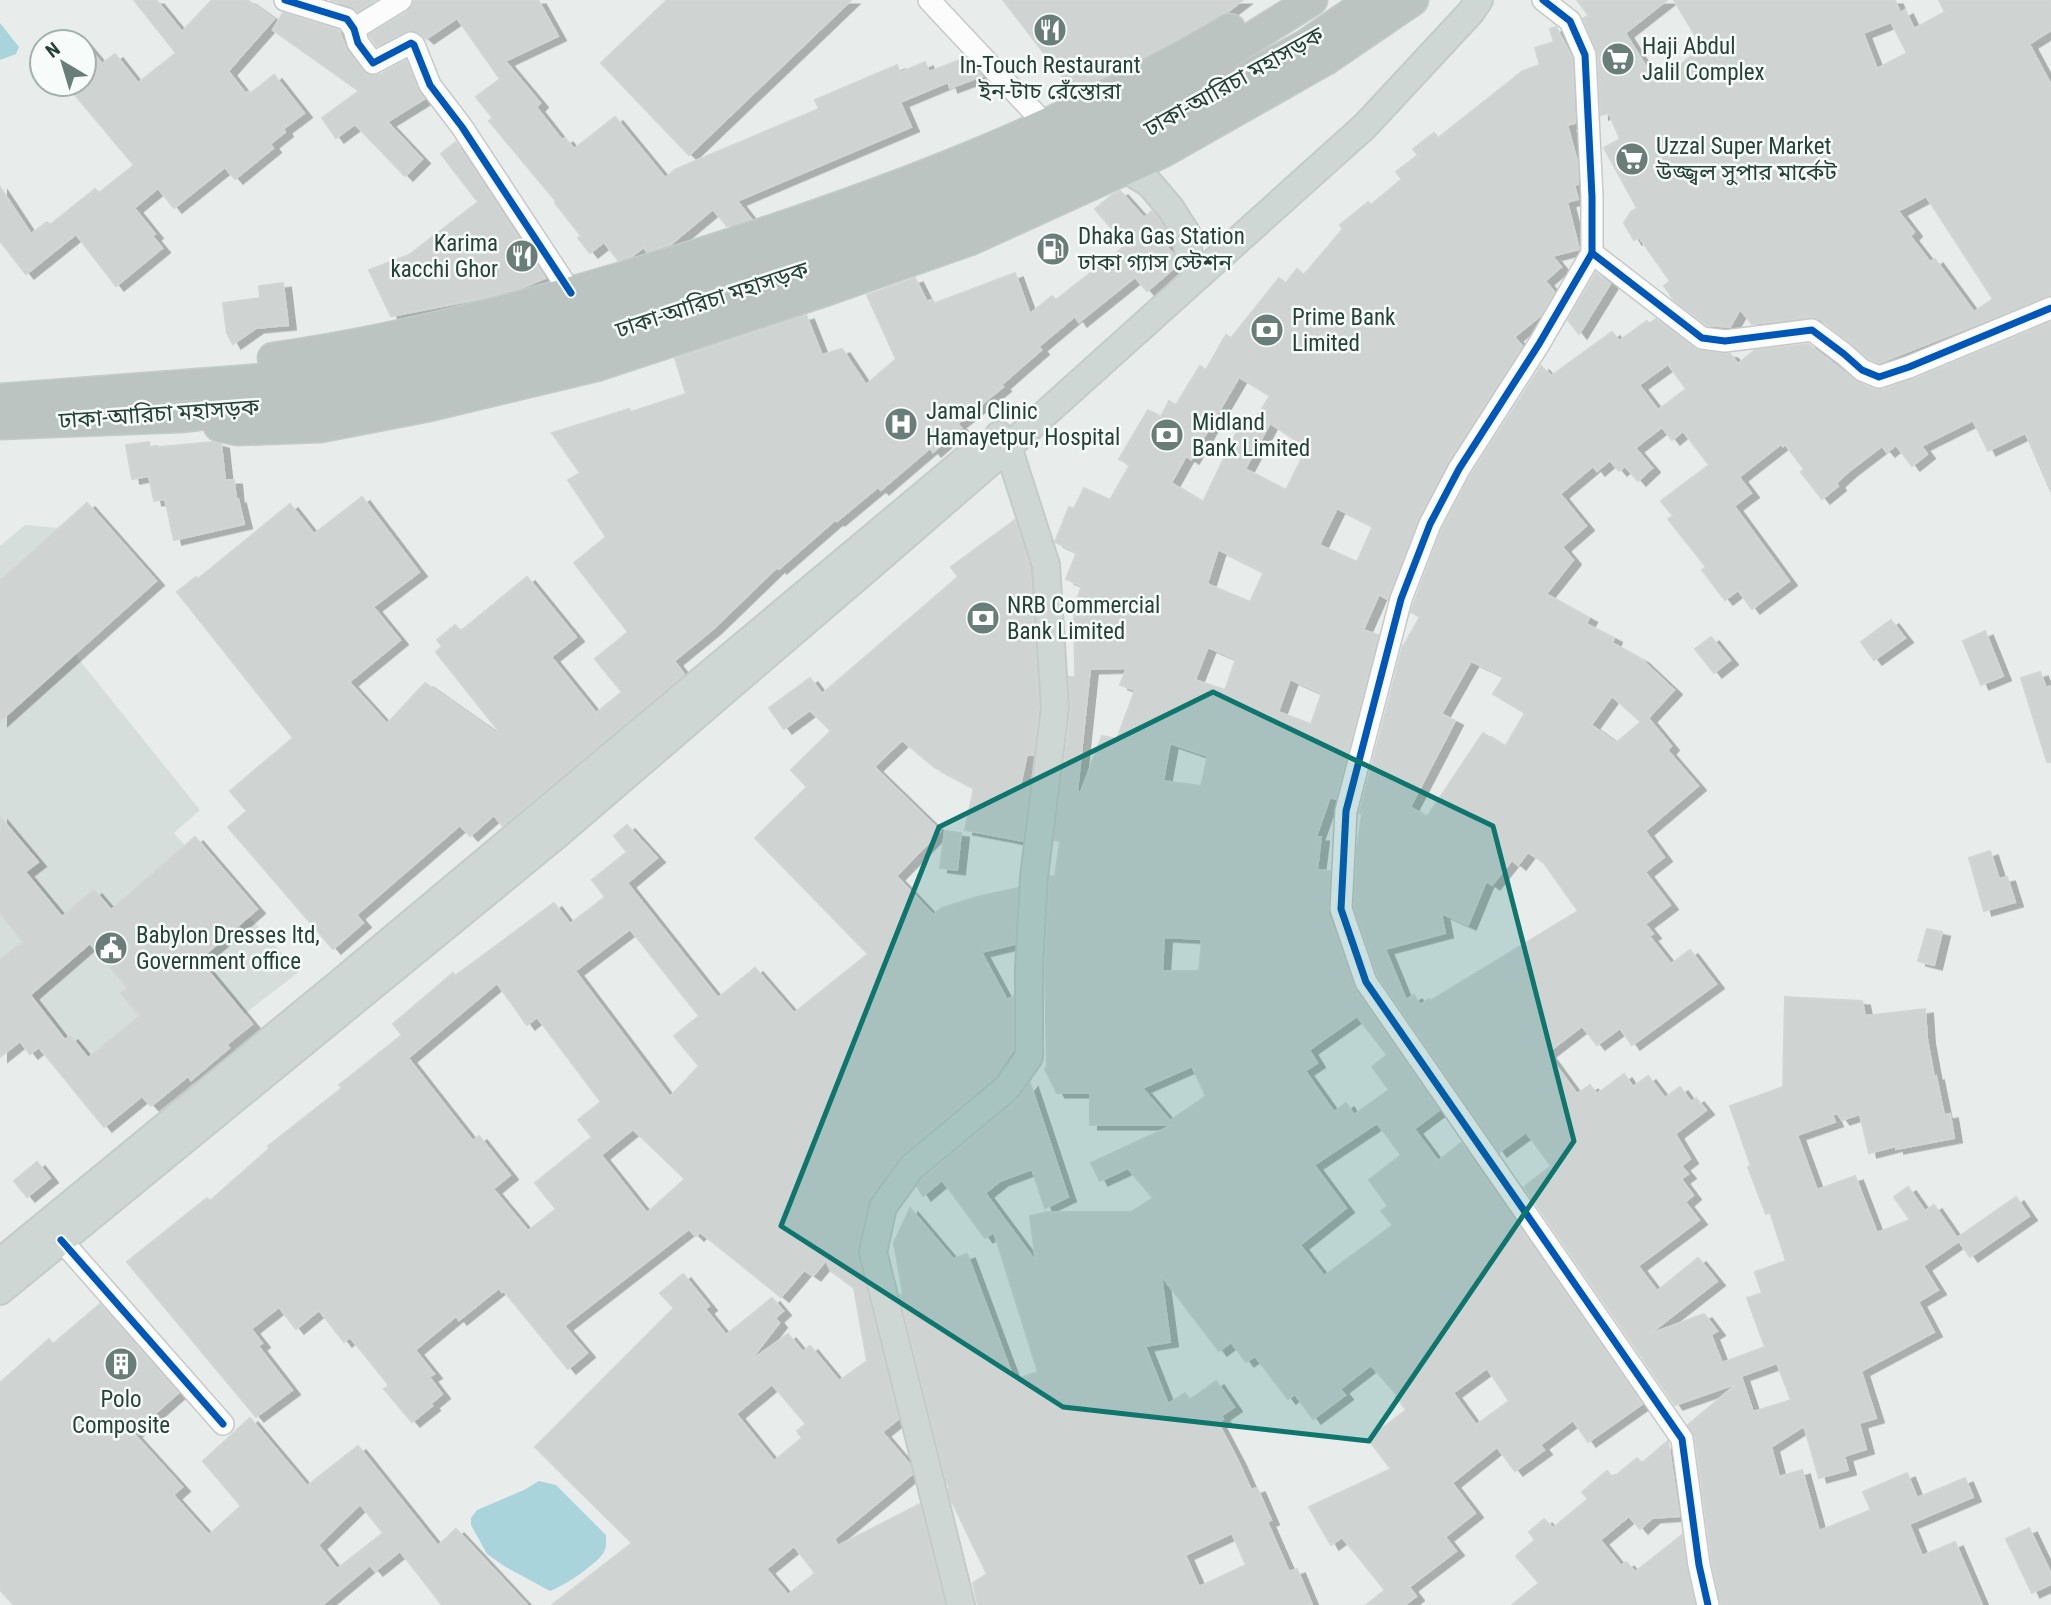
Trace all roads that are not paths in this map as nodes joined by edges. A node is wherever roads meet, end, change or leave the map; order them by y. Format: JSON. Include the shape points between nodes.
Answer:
{"nodes":[{"id":1,"x":285,"y":0,"type":"edge"},
{"id":2,"x":401,"y":0,"type":"edge"},
{"id":3,"x":929,"y":0,"type":"edge"},
{"id":4,"x":1275,"y":0,"type":"edge"},
{"id":5,"x":1312,"y":0,"type":"edge"},
{"id":6,"x":1371,"y":0,"type":"edge"},
{"id":7,"x":1413,"y":0,"type":"edge"},
{"id":8,"x":1458,"y":0,"type":"edge"},
{"id":9,"x":1479,"y":0,"type":"edge"},
{"id":10,"x":1542,"y":0,"type":"edge"},
{"id":11,"x":351,"y":24,"type":"junction"},
{"id":12,"x":1045,"y":124,"type":"junction"},
{"id":13,"x":1126,"y":169,"type":"junction"},
{"id":14,"x":1592,"y":253,"type":"junction"},
{"id":15,"x":1189,"y":262,"type":"junction"},
{"id":16,"x":571,"y":293,"type":"junction"},
{"id":17,"x":2051,"y":309,"type":"edge"},
{"id":18,"x":182,"y":385,"type":"junction"},
{"id":19,"x":0,"y":399,"type":"edge"},
{"id":20,"x":180,"y":417,"type":"junction"},
{"id":21,"x":0,"y":424,"type":"edge"},
{"id":22,"x":1002,"y":440,"type":"junction"},
{"id":23,"x":61,"y":1240,"type":"junction"},
{"id":24,"x":0,"y":1262,"type":"edge"},
{"id":25,"x":0,"y":1291,"type":"edge"},
{"id":26,"x":223,"y":1424,"type":"dead end"},
{"id":27,"x":961,"y":1605,"type":"edge"},
{"id":28,"x":1708,"y":1605,"type":"edge"}],
"edges":[{"from":1,"to":11,"type":"street"},
{"from":2,"to":11,"type":"street"},
{"from":3,"to":12,"type":"street"},
{"from":4,"to":12,"type":"highway","via":[[1228,30]]},
{"from":5,"to":18,"type":"highway","name":"ঢাকা-আরিচা মহাসড়ক","via":[[1208,65],[1087,130],[924,204],[726,271],[514,333],[346,369]]},
{"from":6,"to":20,"type":"highway","name":"ঢাকা-আরিচা মহাসড়ক","via":[[1304,46],[1119,146],[916,234],[668,315],[457,375],[277,407]]},
{"from":7,"to":13,"type":"highway","via":[[1325,61]]},
{"from":8,"to":15,"type":"main road","via":[[1353,114]]},
{"from":9,"to":22,"type":"main road","via":[[1365,126]]},
{"from":10,"to":14,"type":"street","via":[[1570,21],[1585,54]]},
{"from":11,"to":16,"type":"street","via":[[373,63],[414,45],[430,85]]},
{"from":12,"to":16,"type":"highway","via":[[847,205]]},
{"from":13,"to":15,"type":"main road","via":[[1150,184],[1171,209],[1187,234]]},
{"from":13,"to":20,"type":"highway","via":[[970,240],[596,366],[320,427],[237,430]]},
{"from":14,"to":17,"type":"street","via":[[1702,338],[1725,341],[1812,330],[1861,370],[1879,377]]},
{"from":14,"to":28,"type":"street","via":[[1460,469],[1430,524],[1401,599],[1346,811],[1341,909],[1366,982],[1682,1439]]},
{"from":15,"to":22,"type":"main road"},
{"from":16,"to":18,"type":"highway","via":[[435,329],[240,362]]},
{"from":18,"to":19,"type":"highway","name":"ঢাকা-আরিচা মহাসড়ক"},
{"from":20,"to":21,"type":"highway","name":"ঢাকা-আরিচা মহাসড়ক"},
{"from":22,"to":23,"type":"main road","via":[[551,840]]},
{"from":22,"to":24,"type":"main road"},
{"from":22,"to":27,"type":"main road","via":[[1046,565],[1055,708],[1034,877],[1030,1057],[1007,1088],[911,1168],[883,1207],[873,1252]]},
{"from":23,"to":25,"type":"main road"},
{"from":23,"to":26,"type":"street"}]}
